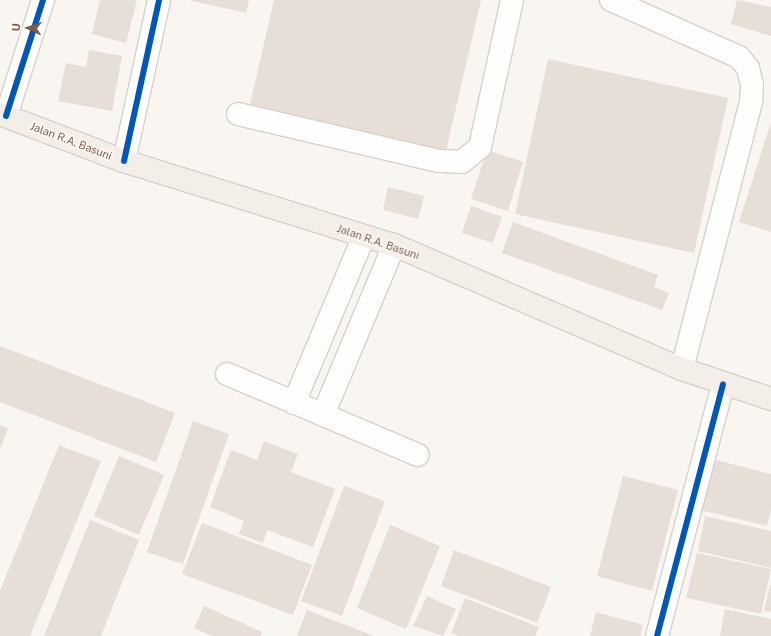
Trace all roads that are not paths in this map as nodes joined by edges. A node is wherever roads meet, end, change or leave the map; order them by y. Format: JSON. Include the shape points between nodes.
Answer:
{"nodes":[{"id":1,"x":43,"y":0,"type":"edge"},
{"id":2,"x":160,"y":0,"type":"edge"},
{"id":3,"x":512,"y":0,"type":"edge"},
{"id":4,"x":611,"y":0,"type":"edge"},
{"id":5,"x":238,"y":114,"type":"dead end"},
{"id":6,"x":3,"y":115,"type":"edge"},
{"id":7,"x":124,"y":161,"type":"junction"},
{"id":8,"x":364,"y":236,"type":"junction"},
{"id":9,"x":394,"y":245,"type":"junction"},
{"id":10,"x":682,"y":369,"type":"junction"},
{"id":11,"x":227,"y":374,"type":"dead end"},
{"id":12,"x":723,"y":384,"type":"junction"},
{"id":13,"x":771,"y":399,"type":"edge"},
{"id":14,"x":294,"y":403,"type":"junction"},
{"id":15,"x":323,"y":415,"type":"junction"},
{"id":16,"x":418,"y":455,"type":"dead end"},
{"id":17,"x":657,"y":636,"type":"edge"}],
"edges":[{"from":1,"to":6,"type":"street"},
{"from":2,"to":7,"type":"street"},
{"from":3,"to":5,"type":"street","via":[[480,147],[462,162],[439,161]]},
{"from":4,"to":10,"type":"street","via":[[739,57],[748,68],[752,85],[751,102]]},
{"from":6,"to":7,"type":"main road","name":"Jalan R.A. Basuni"},
{"from":7,"to":8,"type":"main road","name":"Jalan R.A. Basuni"},
{"from":8,"to":9,"type":"main road","name":"Jalan R.A. Basuni"},
{"from":8,"to":14,"type":"street"},
{"from":9,"to":10,"type":"main road","name":"Jalan R.A. Basuni"},
{"from":9,"to":15,"type":"street"},
{"from":10,"to":12,"type":"main road","name":"Jalan R.A. Basuni"},
{"from":11,"to":14,"type":"street"},
{"from":12,"to":13,"type":"main road","name":"Jalan R.A. Basuni"},
{"from":12,"to":17,"type":"street"},
{"from":14,"to":15,"type":"street"},
{"from":15,"to":16,"type":"street"}]}
